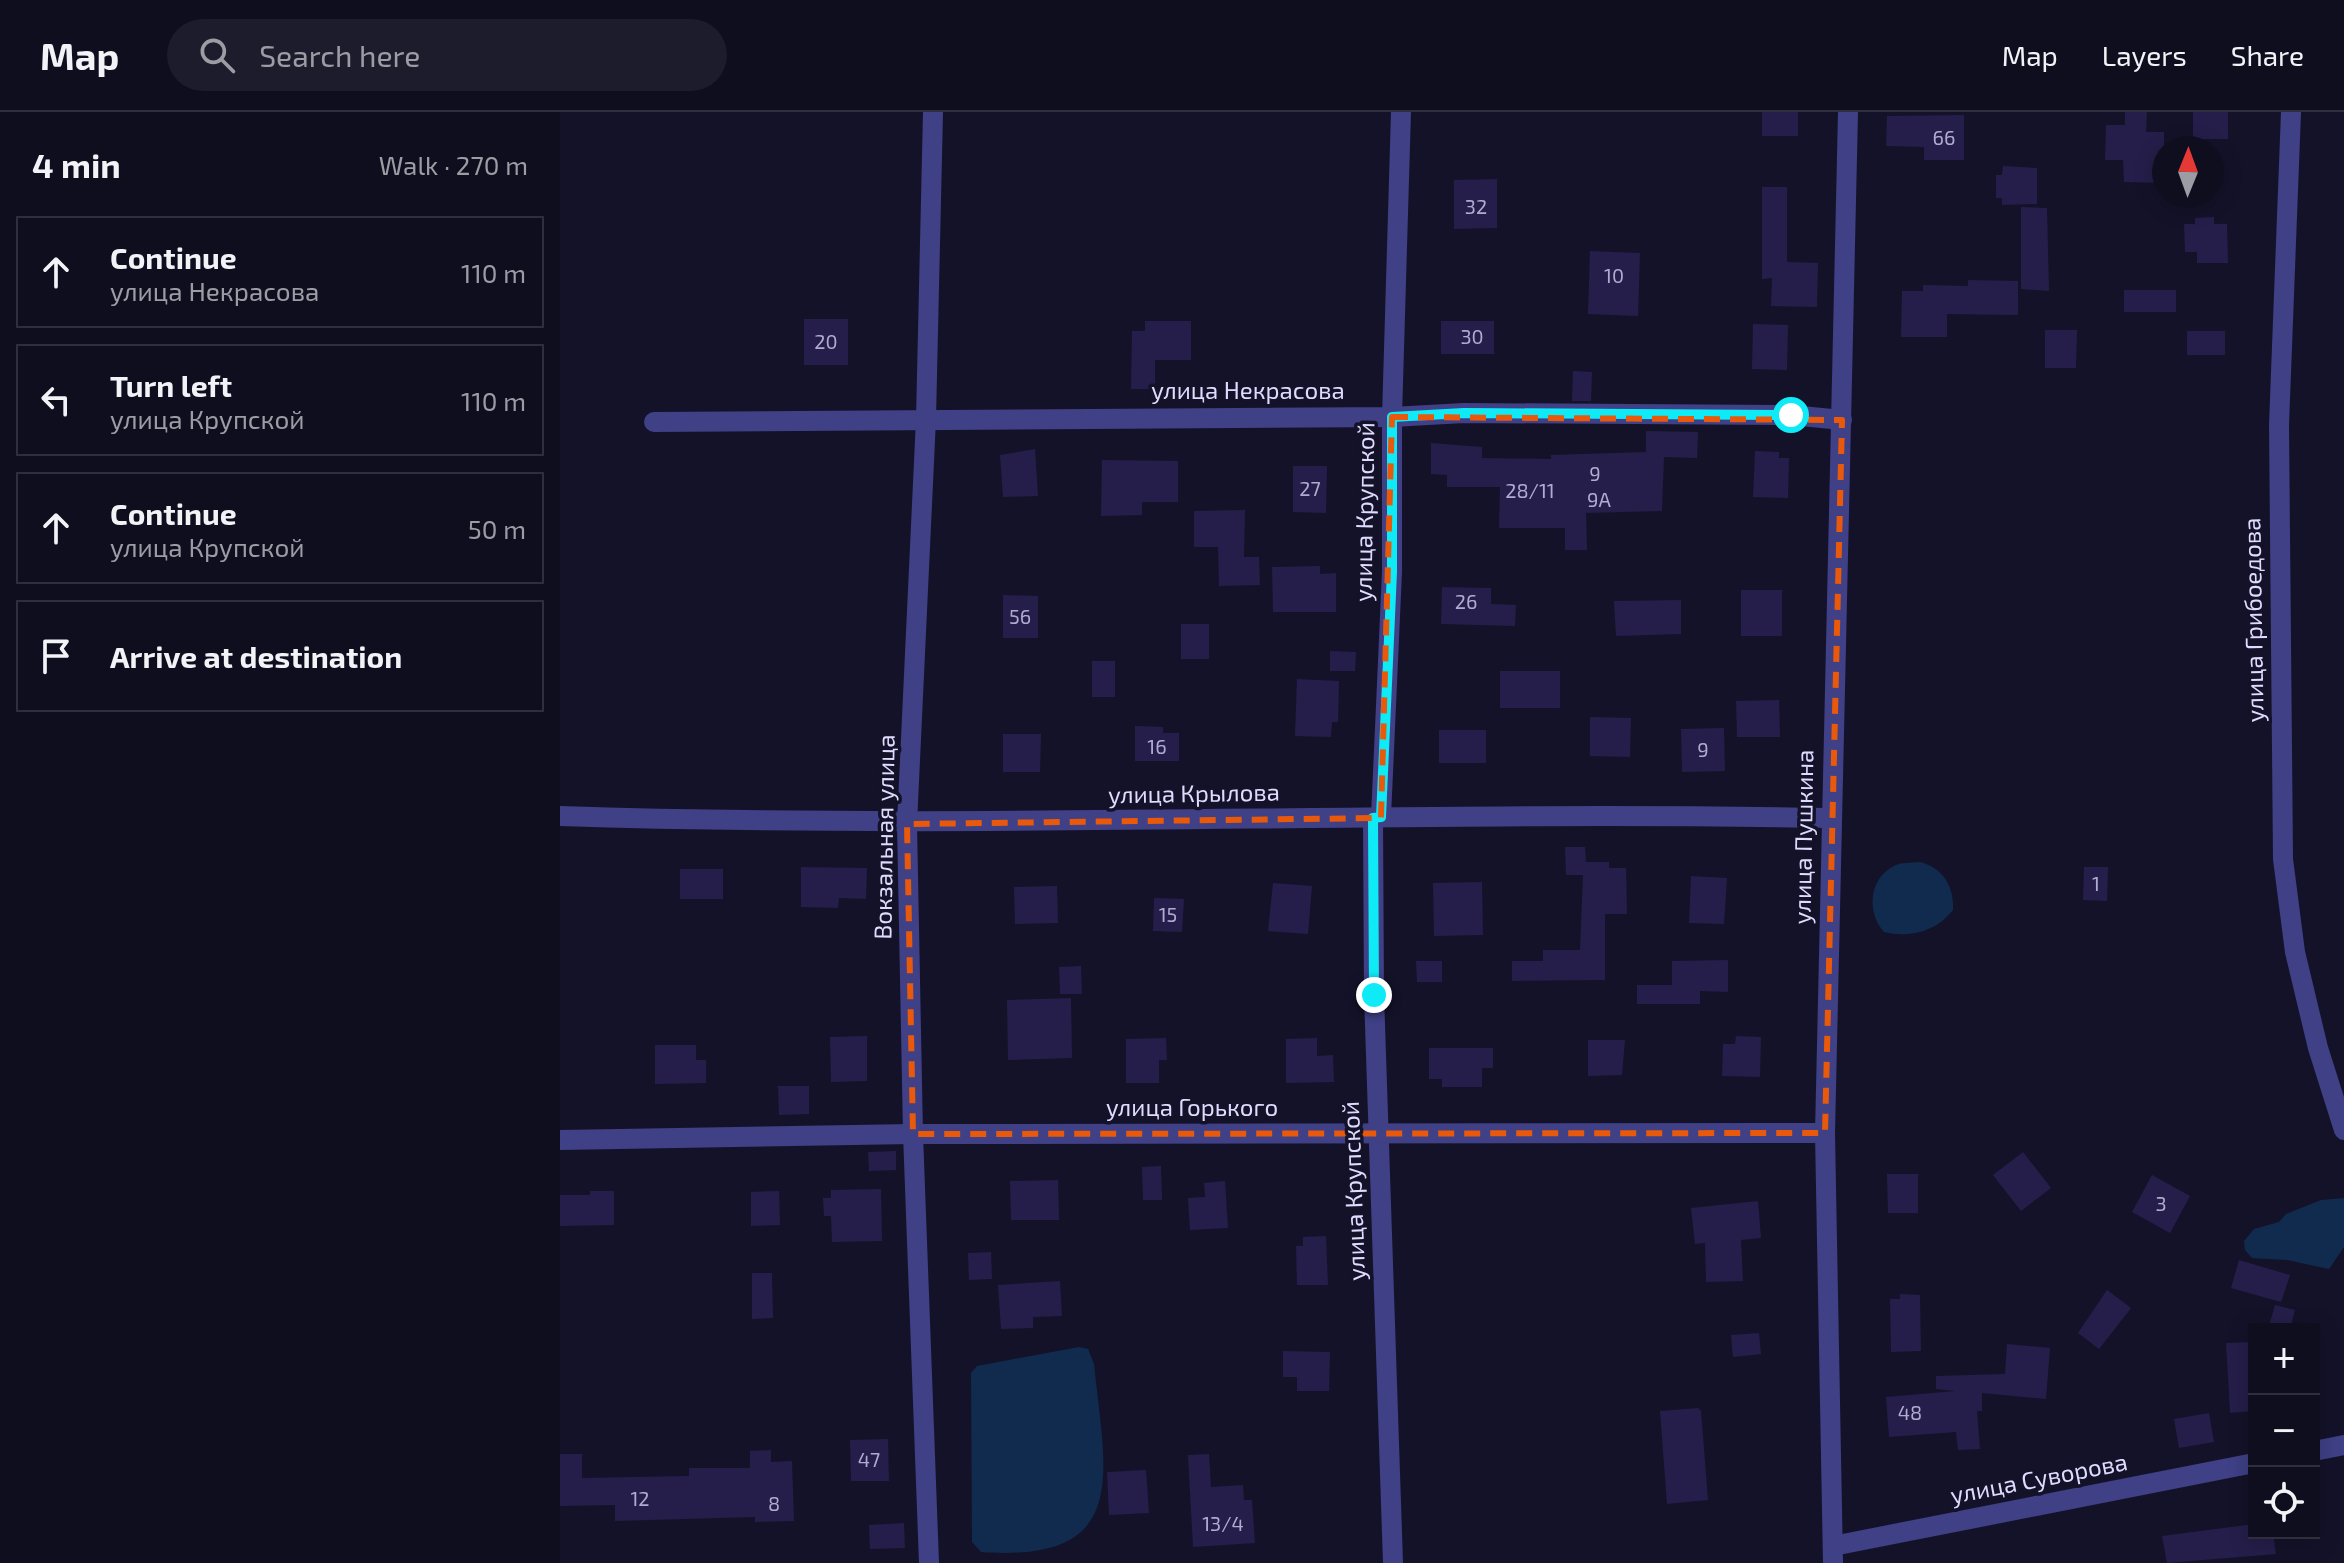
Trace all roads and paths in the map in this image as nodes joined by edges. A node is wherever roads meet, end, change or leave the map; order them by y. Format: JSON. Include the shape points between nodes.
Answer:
{"nodes":[{"id":1,"x":933,"y":112,"type":"edge"},
{"id":2,"x":1401,"y":112,"type":"edge"},
{"id":3,"x":1848,"y":112,"type":"edge"},
{"id":4,"x":2291,"y":112,"type":"edge"},
{"id":5,"x":1392,"y":417,"type":"junction"},
{"id":6,"x":926,"y":419,"type":"junction"},
{"id":7,"x":1842,"y":420,"type":"junction"},
{"id":8,"x":654,"y":422,"type":"dead end"},
{"id":9,"x":560,"y":816,"type":"edge"},
{"id":10,"x":1377,"y":818,"type":"junction"},
{"id":11,"x":1830,"y":818,"type":"junction"},
{"id":12,"x":907,"y":824,"type":"junction"},
{"id":13,"x":2342,"y":1126,"type":"edge"},
{"id":14,"x":1825,"y":1133,"type":"junction"},
{"id":15,"x":913,"y":1134,"type":"junction"},
{"id":16,"x":1378,"y":1134,"type":"junction"},
{"id":17,"x":560,"y":1140,"type":"edge"},
{"id":18,"x":2344,"y":1445,"type":"edge"},
{"id":19,"x":2320,"y":1450,"type":"edge"},
{"id":20,"x":2248,"y":1464,"type":"edge"},
{"id":21,"x":1833,"y":1555,"type":"edge"},
{"id":22,"x":929,"y":1563,"type":"edge"},
{"id":23,"x":1393,"y":1563,"type":"edge"}],
"edges":[{"from":1,"to":6,"type":"street","name":"Вокзальная улица"},
{"from":2,"to":5,"type":"street","name":"улица Крупской"},
{"from":3,"to":7,"type":"street","name":"улица Пушкина"},
{"from":4,"to":13,"type":"street","name":"улица Грибоедова","via":[[2279,425],[2283,859],[2295,952]]},
{"from":5,"to":6,"type":"street","name":"улица Некрасова"},
{"from":5,"to":7,"type":"street","name":"улица Некрасова","via":[[1791,415]]},
{"from":5,"to":10,"type":"street","name":"улица Крупской","via":[[1392,572]]},
{"from":6,"to":8,"type":"street","name":"улица Некрасова"},
{"from":6,"to":12,"type":"street","name":"Вокзальная улица"},
{"from":7,"to":11,"type":"street","name":"улица Пушкина"},
{"from":9,"to":12,"type":"street","name":"улица Крылова"},
{"from":10,"to":11,"type":"street","name":"улица Крылова"},
{"from":10,"to":12,"type":"street","name":"улица Крылова"},
{"from":10,"to":16,"type":"street","name":"улица Крупской"},
{"from":11,"to":14,"type":"street","name":"улица Пушкина"},
{"from":12,"to":15,"type":"street","name":"Вокзальная улица"},
{"from":14,"to":16,"type":"street","name":"улица Горького"},
{"from":14,"to":21,"type":"street","name":"улица Пушкина"},
{"from":15,"to":16,"type":"street","name":"улица Горького"},
{"from":15,"to":17,"type":"street","name":"улица Горького"},
{"from":15,"to":22,"type":"street","name":"Вокзальная улица"},
{"from":16,"to":23,"type":"street","name":"улица Крупской"},
{"from":18,"to":19,"type":"street"},
{"from":20,"to":21,"type":"street","name":"улица Суворова"}]}
